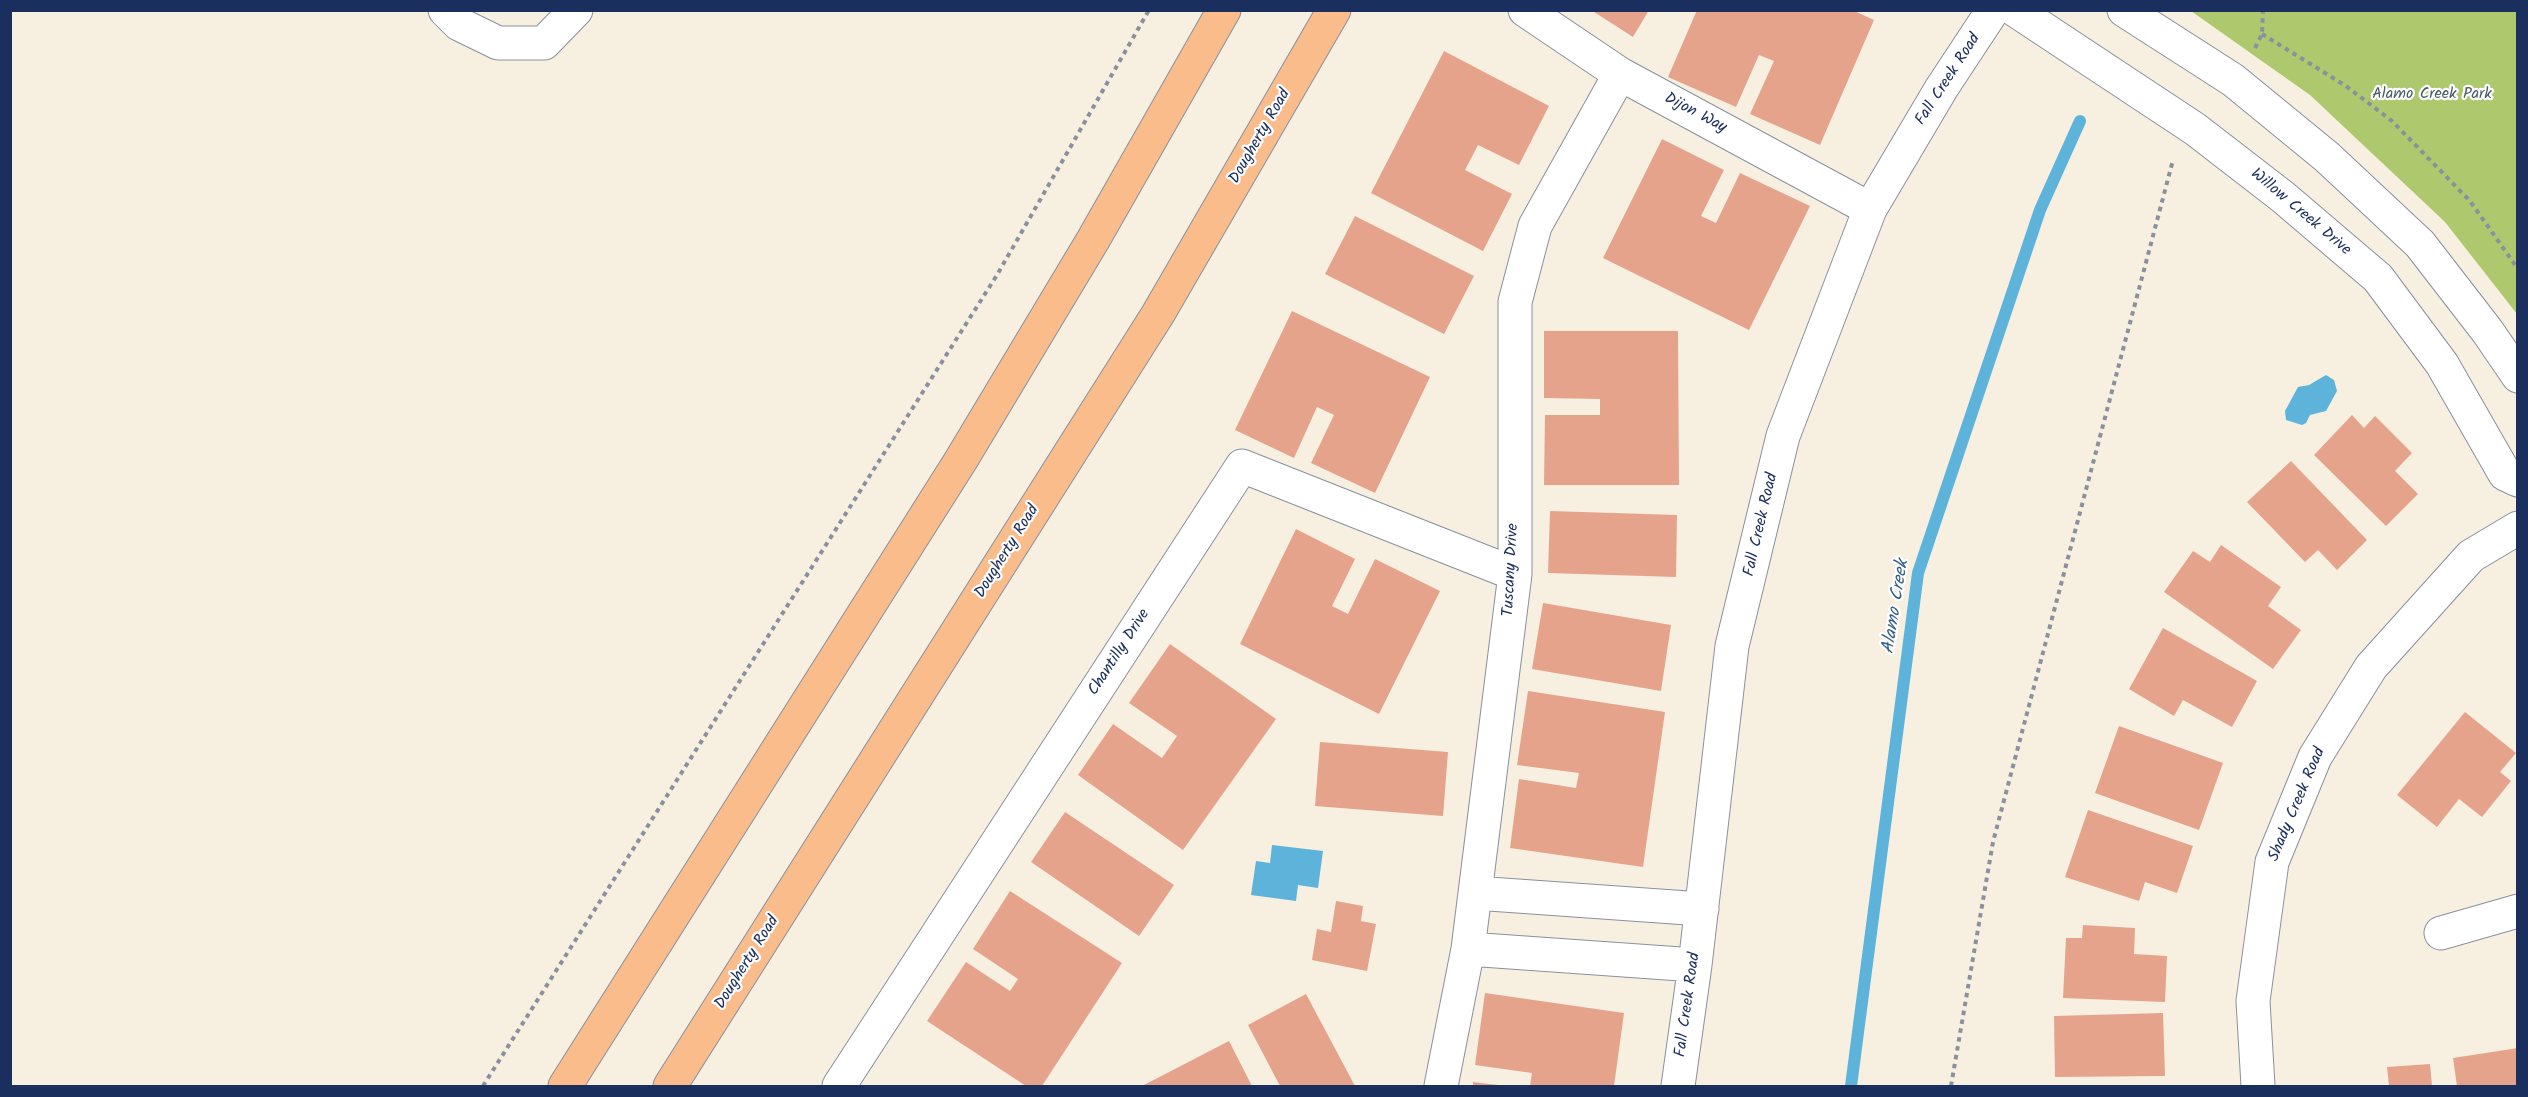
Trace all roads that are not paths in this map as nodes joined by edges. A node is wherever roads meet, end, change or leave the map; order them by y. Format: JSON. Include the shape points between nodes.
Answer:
{"nodes":[{"id":1,"x":445,"y":10,"type":"edge"},
{"id":2,"x":576,"y":10,"type":"edge"},
{"id":3,"x":1224,"y":10,"type":"edge"},
{"id":4,"x":1334,"y":10,"type":"edge"},
{"id":5,"x":1525,"y":10,"type":"edge"},
{"id":6,"x":1993,"y":10,"type":"edge"},
{"id":7,"x":2015,"y":10,"type":"edge"},
{"id":8,"x":2124,"y":10,"type":"edge"},
{"id":9,"x":1620,"y":75,"type":"junction"},
{"id":10,"x":1870,"y":209,"type":"junction"},
{"id":11,"x":2517,"y":376,"type":"edge"},
{"id":12,"x":2517,"y":480,"type":"edge"},
{"id":13,"x":2517,"y":528,"type":"edge"},
{"id":14,"x":1515,"y":574,"type":"junction"},
{"id":15,"x":1475,"y":893,"type":"junction"},
{"id":16,"x":1701,"y":909,"type":"junction"},
{"id":17,"x":2517,"y":911,"type":"edge"},
{"id":18,"x":2440,"y":933,"type":"dead end"},
{"id":19,"x":1468,"y":949,"type":"junction"},
{"id":20,"x":1695,"y":965,"type":"junction"},
{"id":21,"x":565,"y":1086,"type":"edge"},
{"id":22,"x":670,"y":1086,"type":"edge"},
{"id":23,"x":839,"y":1086,"type":"edge"},
{"id":24,"x":1441,"y":1086,"type":"edge"},
{"id":25,"x":1678,"y":1086,"type":"edge"},
{"id":26,"x":2258,"y":1086,"type":"edge"}],
"edges":[{"from":1,"to":2,"type":"street","via":[[459,24],[498,43],[544,43]]},
{"from":3,"to":21,"type":"main road","via":[[1099,230],[961,460]]},
{"from":4,"to":22,"type":"main road","name":"Dougherty Road","via":[[1158,314]]},
{"from":5,"to":9,"type":"street","name":"Dijon Way"},
{"from":6,"to":10,"type":"street","name":"Fall Creek Road"},
{"from":7,"to":12,"type":"street","name":"Willow Creek Drive","via":[[2195,129],[2378,278],[2442,364],[2505,474]]},
{"from":8,"to":11,"type":"street","via":[[2234,80],[2344,173],[2420,244]]},
{"from":9,"to":10,"type":"street","name":"Dijon Way"},
{"from":9,"to":14,"type":"street","name":"Tuscany Drive","via":[[1535,225],[1515,302]]},
{"from":10,"to":16,"type":"street","name":"Fall Creek Road","via":[[1783,436],[1732,646]]},
{"from":13,"to":26,"type":"street","name":"Shady Creek Road","via":[[2471,556],[2371,667],[2315,757],[2271,862],[2253,1001]]},
{"from":14,"to":15,"type":"street","name":"Tuscany Drive"},
{"from":14,"to":23,"type":"street","name":"Chantilly Drive","via":[[1242,466]]},
{"from":15,"to":16,"type":"street"},
{"from":15,"to":19,"type":"street","name":"Tuscany Drive"},
{"from":16,"to":20,"type":"street","name":"Fall Creek Road"},
{"from":17,"to":18,"type":"street"},
{"from":19,"to":20,"type":"street"},
{"from":19,"to":24,"type":"street","name":"Tuscany Drive"},
{"from":20,"to":25,"type":"street","name":"Fall Creek Road"}]}
